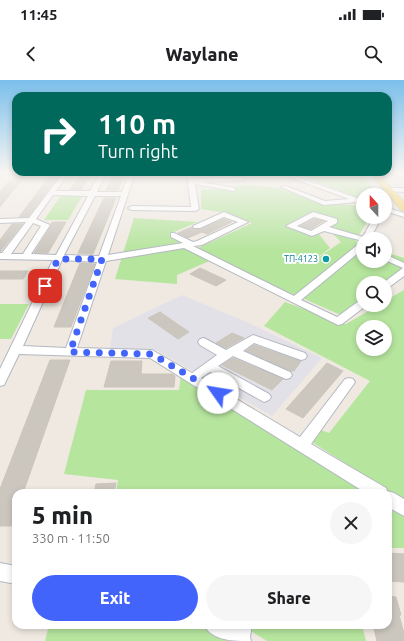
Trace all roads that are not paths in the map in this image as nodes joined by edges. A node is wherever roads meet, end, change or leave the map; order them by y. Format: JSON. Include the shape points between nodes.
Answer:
{"nodes":[{"id":1,"x":47,"y":199,"type":"edge"},
{"id":2,"x":93,"y":199,"type":"edge"},
{"id":3,"x":122,"y":199,"type":"edge"},
{"id":4,"x":194,"y":199,"type":"edge"},
{"id":5,"x":314,"y":199,"type":"edge"},
{"id":6,"x":395,"y":199,"type":"edge"},
{"id":7,"x":356,"y":202,"type":"edge"},
{"id":8,"x":132,"y":208,"type":"dead end"},
{"id":9,"x":392,"y":209,"type":"edge"},
{"id":10,"x":403,"y":210,"type":"edge"},
{"id":11,"x":32,"y":220,"type":"junction"},
{"id":12,"x":0,"y":221,"type":"edge"},
{"id":13,"x":197,"y":226,"type":"dead end"},
{"id":14,"x":323,"y":228,"type":"junction"},
{"id":15,"x":174,"y":235,"type":"dead end"},
{"id":16,"x":356,"y":237,"type":"edge"},
{"id":17,"x":187,"y":244,"type":"junction"},
{"id":18,"x":356,"y":252,"type":"edge"},
{"id":19,"x":2,"y":256,"type":"edge"},
{"id":20,"x":26,"y":256,"type":"junction"},
{"id":21,"x":58,"y":259,"type":"junction"},
{"id":22,"x":102,"y":259,"type":"junction"},
{"id":23,"x":392,"y":260,"type":"edge"},
{"id":24,"x":404,"y":266,"type":"edge"},
{"id":25,"x":404,"y":271,"type":"edge"},
{"id":26,"x":392,"y":280,"type":"edge"},
{"id":27,"x":295,"y":300,"type":"junction"},
{"id":28,"x":356,"y":308,"type":"edge"},
{"id":29,"x":204,"y":342,"type":"dead end"},
{"id":30,"x":16,"y":350,"type":"junction"},
{"id":31,"x":70,"y":352,"type":"junction"},
{"id":32,"x":229,"y":353,"type":"junction"},
{"id":33,"x":301,"y":356,"type":"dead end"},
{"id":34,"x":209,"y":366,"type":"junction"},
{"id":35,"x":286,"y":375,"type":"dead end"},
{"id":36,"x":193,"y":378,"type":"junction"},
{"id":37,"x":0,"y":382,"type":"edge"},
{"id":38,"x":349,"y":382,"type":"dead end"},
{"id":39,"x":264,"y":397,"type":"dead end"},
{"id":40,"x":302,"y":445,"type":"junction"},
{"id":41,"x":374,"y":489,"type":"edge"},
{"id":42,"x":392,"y":500,"type":"edge"},
{"id":43,"x":404,"y":508,"type":"edge"},
{"id":44,"x":0,"y":572,"type":"edge"},
{"id":45,"x":12,"y":574,"type":"edge"},
{"id":46,"x":225,"y":629,"type":"edge"},
{"id":47,"x":241,"y":635,"type":"edge"}],
"edges":[{"from":1,"to":11,"type":"street"},
{"from":2,"to":21,"type":"street"},
{"from":3,"to":22,"type":"street"},
{"from":4,"to":8,"type":"street","via":[[195,209]]},
{"from":5,"to":7,"type":"street","via":[[324,203]]},
{"from":6,"to":10,"type":"main road"},
{"from":9,"to":10,"type":"street"},
{"from":11,"to":12,"type":"street"},
{"from":11,"to":19,"type":"street"},
{"from":11,"to":20,"type":"street","via":[[46,225]]},
{"from":13,"to":17,"type":"street","via":[[224,214],[244,222],[199,243]]},
{"from":14,"to":14,"type":"street","via":[[312,234],[290,226],[313,214],[334,221]]},
{"from":14,"to":16,"type":"street"},
{"from":15,"to":17,"type":"street"},
{"from":17,"to":22,"type":"street"},
{"from":17,"to":27,"type":"street"},
{"from":18,"to":27,"type":"street"},
{"from":19,"to":20,"type":"street"},
{"from":20,"to":21,"type":"street"},
{"from":21,"to":22,"type":"street"},
{"from":21,"to":30,"type":"street"},
{"from":22,"to":31,"type":"street"},
{"from":23,"to":24,"type":"street"},
{"from":25,"to":26,"type":"street"},
{"from":27,"to":28,"type":"street","via":[[338,322]]},
{"from":29,"to":32,"type":"street"},
{"from":30,"to":31,"type":"street"},
{"from":30,"to":37,"type":"street"},
{"from":31,"to":36,"type":"street","via":[[152,354]]},
{"from":32,"to":33,"type":"street","via":[[253,339]]},
{"from":32,"to":34,"type":"street"},
{"from":32,"to":35,"type":"street"},
{"from":34,"to":36,"type":"street"},
{"from":34,"to":39,"type":"street"},
{"from":36,"to":40,"type":"street"},
{"from":38,"to":40,"type":"street"},
{"from":40,"to":41,"type":"street"},
{"from":42,"to":43,"type":"street"},
{"from":44,"to":45,"type":"street"},
{"from":46,"to":47,"type":"street"}]}
